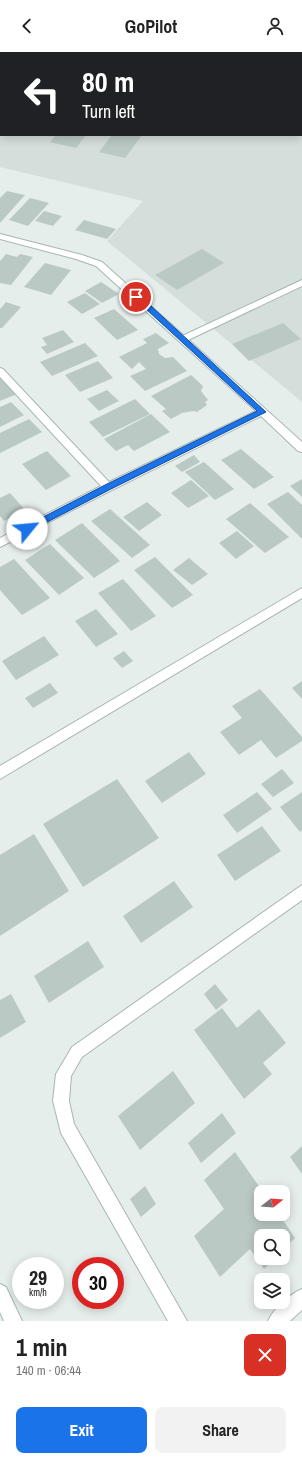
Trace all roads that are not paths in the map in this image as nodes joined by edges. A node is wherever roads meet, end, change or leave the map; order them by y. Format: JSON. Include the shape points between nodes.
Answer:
{"nodes":[{"id":1,"x":0,"y":236,"type":"edge"},
{"id":2,"x":302,"y":283,"type":"edge"},
{"id":3,"x":183,"y":339,"type":"junction"},
{"id":4,"x":0,"y":371,"type":"edge"},
{"id":5,"x":262,"y":412,"type":"junction"},
{"id":6,"x":302,"y":448,"type":"edge"},
{"id":7,"x":108,"y":487,"type":"junction"},
{"id":8,"x":0,"y":543,"type":"edge"},
{"id":9,"x":302,"y":592,"type":"edge"},
{"id":10,"x":0,"y":773,"type":"edge"},
{"id":11,"x":302,"y":892,"type":"edge"},
{"id":12,"x":0,"y":1294,"type":"edge"},
{"id":13,"x":302,"y":1298,"type":"edge"},
{"id":14,"x":13,"y":1321,"type":"edge"},
{"id":15,"x":178,"y":1321,"type":"edge"},
{"id":16,"x":277,"y":1321,"type":"edge"}],
"edges":[{"from":1,"to":3,"type":"street","via":[[99,264]]},
{"from":2,"to":3,"type":"street"},
{"from":3,"to":5,"type":"street"},
{"from":4,"to":7,"type":"street"},
{"from":5,"to":6,"type":"street"},
{"from":5,"to":7,"type":"street"},
{"from":7,"to":8,"type":"street"},
{"from":9,"to":10,"type":"street"},
{"from":11,"to":15,"type":"street","via":[[77,1052],[64,1074],[62,1101],[67,1127]]},
{"from":12,"to":14,"type":"street"},
{"from":13,"to":16,"type":"street"}]}
